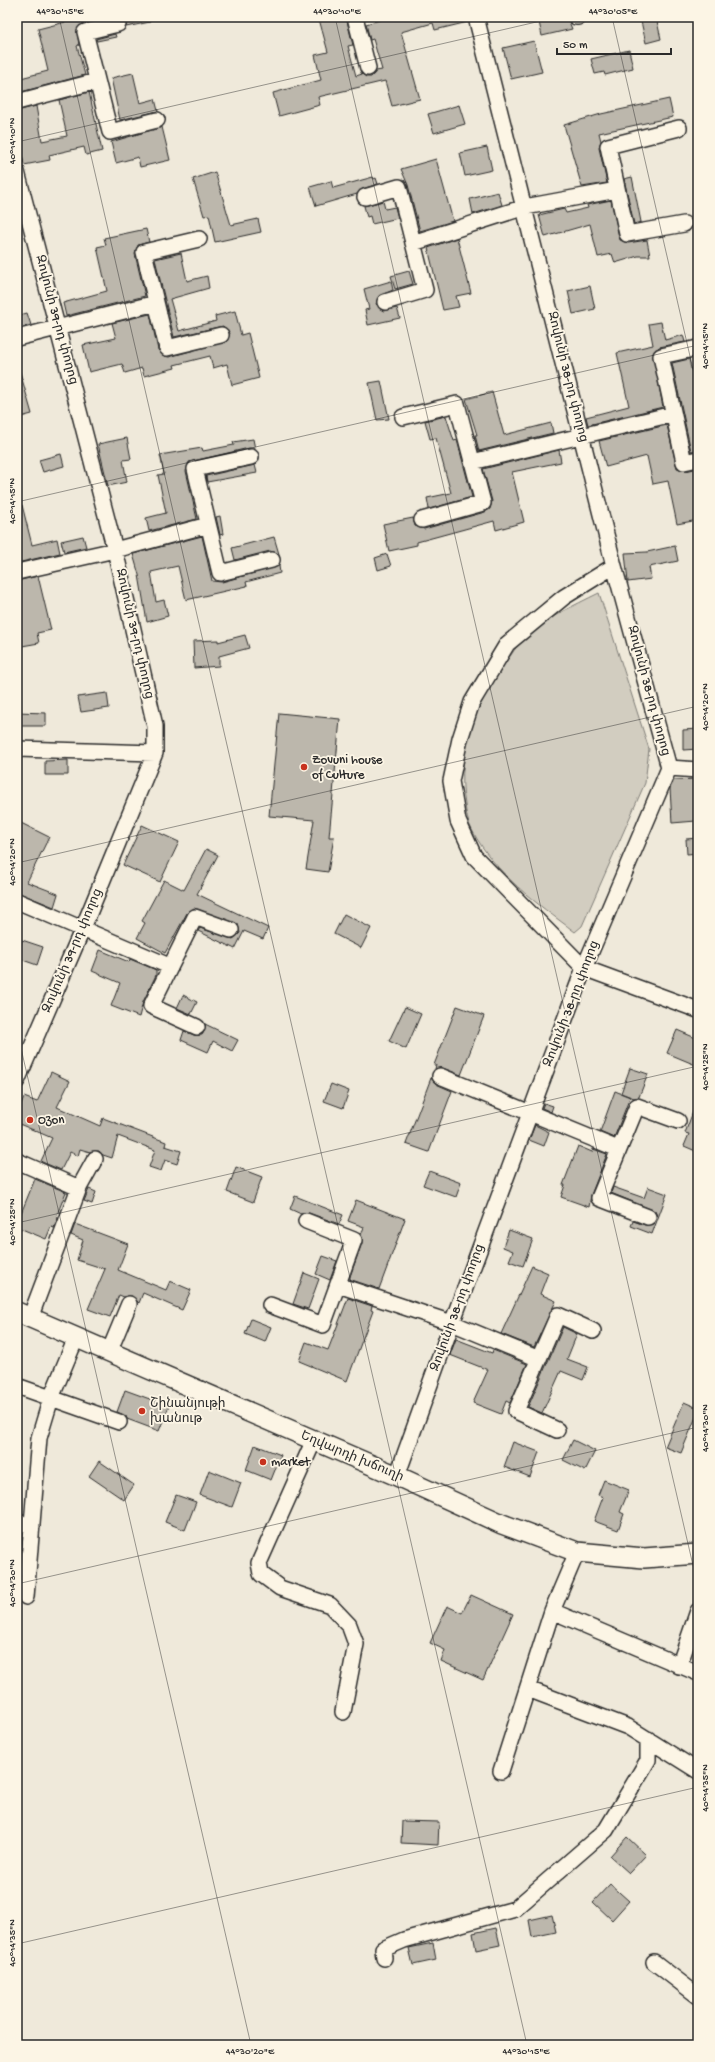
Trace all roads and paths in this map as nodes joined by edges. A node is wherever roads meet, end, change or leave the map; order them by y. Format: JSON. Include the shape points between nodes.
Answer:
{"nodes":[{"id":1,"x":476,"y":17,"type":"edge"},
{"id":2,"x":359,"y":18,"type":"edge"},
{"id":3,"x":118,"y":24,"type":"dead end"},
{"id":4,"x":368,"y":68,"type":"dead end"},
{"id":5,"x":97,"y":81,"type":"junction"},
{"id":6,"x":17,"y":102,"type":"edge"},
{"id":7,"x":157,"y":120,"type":"dead end"},
{"id":8,"x":679,"y":128,"type":"dead end"},
{"id":9,"x":17,"y":172,"type":"edge"},
{"id":10,"x":617,"y":190,"type":"junction"},
{"id":11,"x":365,"y":197,"type":"dead end"},
{"id":12,"x":526,"y":207,"type":"junction"},
{"id":13,"x":684,"y":224,"type":"dead end"},
{"id":14,"x":199,"y":239,"type":"dead end"},
{"id":15,"x":413,"y":243,"type":"junction"},
{"id":16,"x":386,"y":302,"type":"dead end"},
{"id":17,"x":156,"y":303,"type":"junction"},
{"id":18,"x":58,"y":327,"type":"junction"},
{"id":19,"x":221,"y":335,"type":"dead end"},
{"id":20,"x":17,"y":338,"type":"edge"},
{"id":21,"x":698,"y":348,"type":"edge"},
{"id":22,"x":673,"y":414,"type":"junction"},
{"id":23,"x":404,"y":417,"type":"dead end"},
{"id":24,"x":581,"y":435,"type":"junction"},
{"id":25,"x":250,"y":457,"type":"dead end"},
{"id":26,"x":698,"y":460,"type":"edge"},
{"id":27,"x":472,"y":462,"type":"junction"},
{"id":28,"x":422,"y":520,"type":"dead end"},
{"id":29,"x":208,"y":525,"type":"junction"},
{"id":30,"x":115,"y":550,"type":"junction"},
{"id":31,"x":272,"y":560,"type":"dead end"},
{"id":32,"x":614,"y":566,"type":"junction"},
{"id":33,"x":17,"y":572,"type":"edge"},
{"id":34,"x":17,"y":749,"type":"edge"},
{"id":35,"x":155,"y":753,"type":"junction"},
{"id":36,"x":669,"y":768,"type":"junction"},
{"id":37,"x":698,"y":770,"type":"edge"},
{"id":38,"x":17,"y":901,"type":"edge"},
{"id":39,"x":83,"y":928,"type":"junction"},
{"id":40,"x":231,"y":930,"type":"dead end"},
{"id":41,"x":170,"y":966,"type":"junction"},
{"id":42,"x":584,"y":968,"type":"junction"},
{"id":43,"x":698,"y":1010,"type":"edge"},
{"id":44,"x":197,"y":1027,"type":"dead end"},
{"id":45,"x":440,"y":1076,"type":"dead end"},
{"id":46,"x":17,"y":1081,"type":"edge"},
{"id":47,"x":530,"y":1113,"type":"junction"},
{"id":48,"x":678,"y":1121,"type":"dead end"},
{"id":49,"x":618,"y":1149,"type":"junction"},
{"id":50,"x":95,"y":1159,"type":"dead end"},
{"id":51,"x":17,"y":1161,"type":"edge"},
{"id":52,"x":79,"y":1188,"type":"junction"},
{"id":53,"x":648,"y":1217,"type":"dead end"},
{"id":54,"x":306,"y":1221,"type":"dead end"},
{"id":55,"x":338,"y":1284,"type":"junction"},
{"id":56,"x":129,"y":1304,"type":"dead end"},
{"id":57,"x":270,"y":1305,"type":"dead end"},
{"id":58,"x":24,"y":1315,"type":"edge"},
{"id":59,"x":452,"y":1323,"type":"junction"},
{"id":60,"x":593,"y":1331,"type":"dead end"},
{"id":61,"x":76,"y":1338,"type":"junction"},
{"id":62,"x":109,"y":1352,"type":"junction"},
{"id":63,"x":539,"y":1359,"type":"junction"},
{"id":64,"x":17,"y":1386,"type":"edge"},
{"id":65,"x":51,"y":1398,"type":"junction"},
{"id":66,"x":119,"y":1422,"type":"dead end"},
{"id":67,"x":557,"y":1430,"type":"dead end"},
{"id":68,"x":314,"y":1440,"type":"junction"},
{"id":69,"x":397,"y":1476,"type":"junction"},
{"id":70,"x":17,"y":1522,"type":"edge"},
{"id":71,"x":32,"y":1526,"type":"junction"},
{"id":72,"x":577,"y":1552,"type":"junction"},
{"id":73,"x":698,"y":1554,"type":"edge"},
{"id":74,"x":26,"y":1597,"type":"dead end"},
{"id":75,"x":552,"y":1611,"type":"junction"},
{"id":76,"x":698,"y":1611,"type":"edge"},
{"id":77,"x":679,"y":1666,"type":"junction"},
{"id":78,"x":698,"y":1673,"type":"edge"},
{"id":79,"x":528,"y":1689,"type":"junction"},
{"id":80,"x":343,"y":1712,"type":"dead end"},
{"id":81,"x":648,"y":1738,"type":"junction"},
{"id":82,"x":501,"y":1771,"type":"dead end"},
{"id":83,"x":698,"y":1771,"type":"edge"},
{"id":84,"x":384,"y":1958,"type":"dead end"},
{"id":85,"x":654,"y":1962,"type":"dead end"},
{"id":86,"x":698,"y":1996,"type":"edge"}],
"edges":[{"from":1,"to":12,"type":"street","name":"Զովունի 38-րդ փողոց"},
{"from":2,"to":4,"type":"street"},
{"from":3,"to":5,"type":"street","via":[[86,32]]},
{"from":5,"to":6,"type":"street"},
{"from":5,"to":7,"type":"street","via":[[110,132]]},
{"from":8,"to":10,"type":"street","via":[[608,146]]},
{"from":9,"to":18,"type":"street","name":"Զովունի 39-րդ փողոց"},
{"from":10,"to":12,"type":"street"},
{"from":10,"to":13,"type":"street","via":[[627,234]]},
{"from":11,"to":15,"type":"street","via":[[399,187]]},
{"from":12,"to":15,"type":"street"},
{"from":12,"to":24,"type":"street","name":"Զովունի 38-րդ փողոց"},
{"from":14,"to":17,"type":"street","via":[[144,252]]},
{"from":15,"to":16,"type":"street","via":[[425,290]]},
{"from":17,"to":18,"type":"street"},
{"from":17,"to":19,"type":"street","via":[[167,348]]},
{"from":18,"to":20,"type":"street"},
{"from":18,"to":30,"type":"street","name":"Զովունի 39-րդ փողոց"},
{"from":21,"to":22,"type":"street","via":[[661,356]]},
{"from":22,"to":24,"type":"street"},
{"from":22,"to":26,"type":"street","via":[[684,462]]},
{"from":23,"to":27,"type":"street","via":[[457,404]]},
{"from":24,"to":27,"type":"street"},
{"from":24,"to":32,"type":"street","name":"Զովունի 38-րդ փողոց"},
{"from":25,"to":29,"type":"street","via":[[195,469]]},
{"from":27,"to":28,"type":"street","via":[[483,503]]},
{"from":29,"to":30,"type":"street"},
{"from":29,"to":31,"type":"street","via":[[220,573]]},
{"from":30,"to":33,"type":"street"},
{"from":30,"to":35,"type":"street","name":"Զովունի 39-րդ փողոց","via":[[155,726]]},
{"from":32,"to":36,"type":"street","name":"Զովունի 38-րդ փողոց"},
{"from":32,"to":42,"type":"street","via":[[564,597],[507,644],[472,702],[460,739],[451,781],[458,821],[474,856]]},
{"from":34,"to":35,"type":"street"},
{"from":35,"to":39,"type":"street","name":"Զովունի 39-րդ փողոց"},
{"from":36,"to":37,"type":"street"},
{"from":36,"to":42,"type":"street","name":"Զովունի 38-րդ փողոց"},
{"from":38,"to":39,"type":"street"},
{"from":39,"to":41,"type":"street"},
{"from":39,"to":46,"type":"street","name":"Զովունի 39-րդ փողոց"},
{"from":40,"to":41,"type":"street","via":[[195,917]]},
{"from":41,"to":44,"type":"street","via":[[151,1006]]},
{"from":42,"to":43,"type":"street"},
{"from":42,"to":47,"type":"street","name":"Զովունի 38-րդ փողոց"},
{"from":45,"to":47,"type":"street"},
{"from":47,"to":49,"type":"street"},
{"from":47,"to":59,"type":"street","name":"Զովունի 38-րդ փողոց"},
{"from":48,"to":49,"type":"street","via":[[637,1106]]},
{"from":49,"to":53,"type":"street","via":[[599,1198]]},
{"from":50,"to":52,"type":"street"},
{"from":51,"to":52,"type":"street"},
{"from":52,"to":58,"type":"street"},
{"from":54,"to":55,"type":"street","via":[[354,1240]]},
{"from":55,"to":57,"type":"street","via":[[323,1325]]},
{"from":55,"to":59,"type":"street"},
{"from":56,"to":62,"type":"street"},
{"from":58,"to":61,"type":"main road","name":"Եղվարդի խճուղի"},
{"from":59,"to":63,"type":"street"},
{"from":59,"to":69,"type":"street","name":"Զովունի 38-րդ փողոց"},
{"from":60,"to":63,"type":"street","via":[[558,1315]]},
{"from":61,"to":62,"type":"main road","name":"Եղվարդի խճուղի"},
{"from":61,"to":65,"type":"street"},
{"from":62,"to":68,"type":"main road","name":"Եղվարդի խճուղի"},
{"from":63,"to":67,"type":"street","via":[[516,1411]]},
{"from":64,"to":65,"type":"street"},
{"from":65,"to":66,"type":"street"},
{"from":65,"to":71,"type":"street","via":[[39,1438]]},
{"from":68,"to":69,"type":"main road","name":"Եղվարդի խճուղի"},
{"from":68,"to":80,"type":"street","via":[[259,1563],[261,1574],[280,1588],[330,1605],[349,1625],[356,1644]]},
{"from":69,"to":72,"type":"main road","name":"Եղվարդի խճուղի","via":[[502,1524]]},
{"from":70,"to":71,"type":"street"},
{"from":71,"to":74,"type":"street"},
{"from":72,"to":73,"type":"main road","name":"Եղվարդի խճուղի","via":[[644,1558]]},
{"from":72,"to":75,"type":"street"},
{"from":75,"to":77,"type":"street"},
{"from":75,"to":79,"type":"street"},
{"from":76,"to":77,"type":"street"},
{"from":77,"to":78,"type":"street"},
{"from":79,"to":81,"type":"street","via":[[628,1727]]},
{"from":79,"to":82,"type":"street"},
{"from":81,"to":83,"type":"street"},
{"from":81,"to":84,"type":"street","via":[[648,1760],[606,1830],[520,1904],[515,1908],[404,1940],[383,1949]]},
{"from":85,"to":86,"type":"street"}]}
